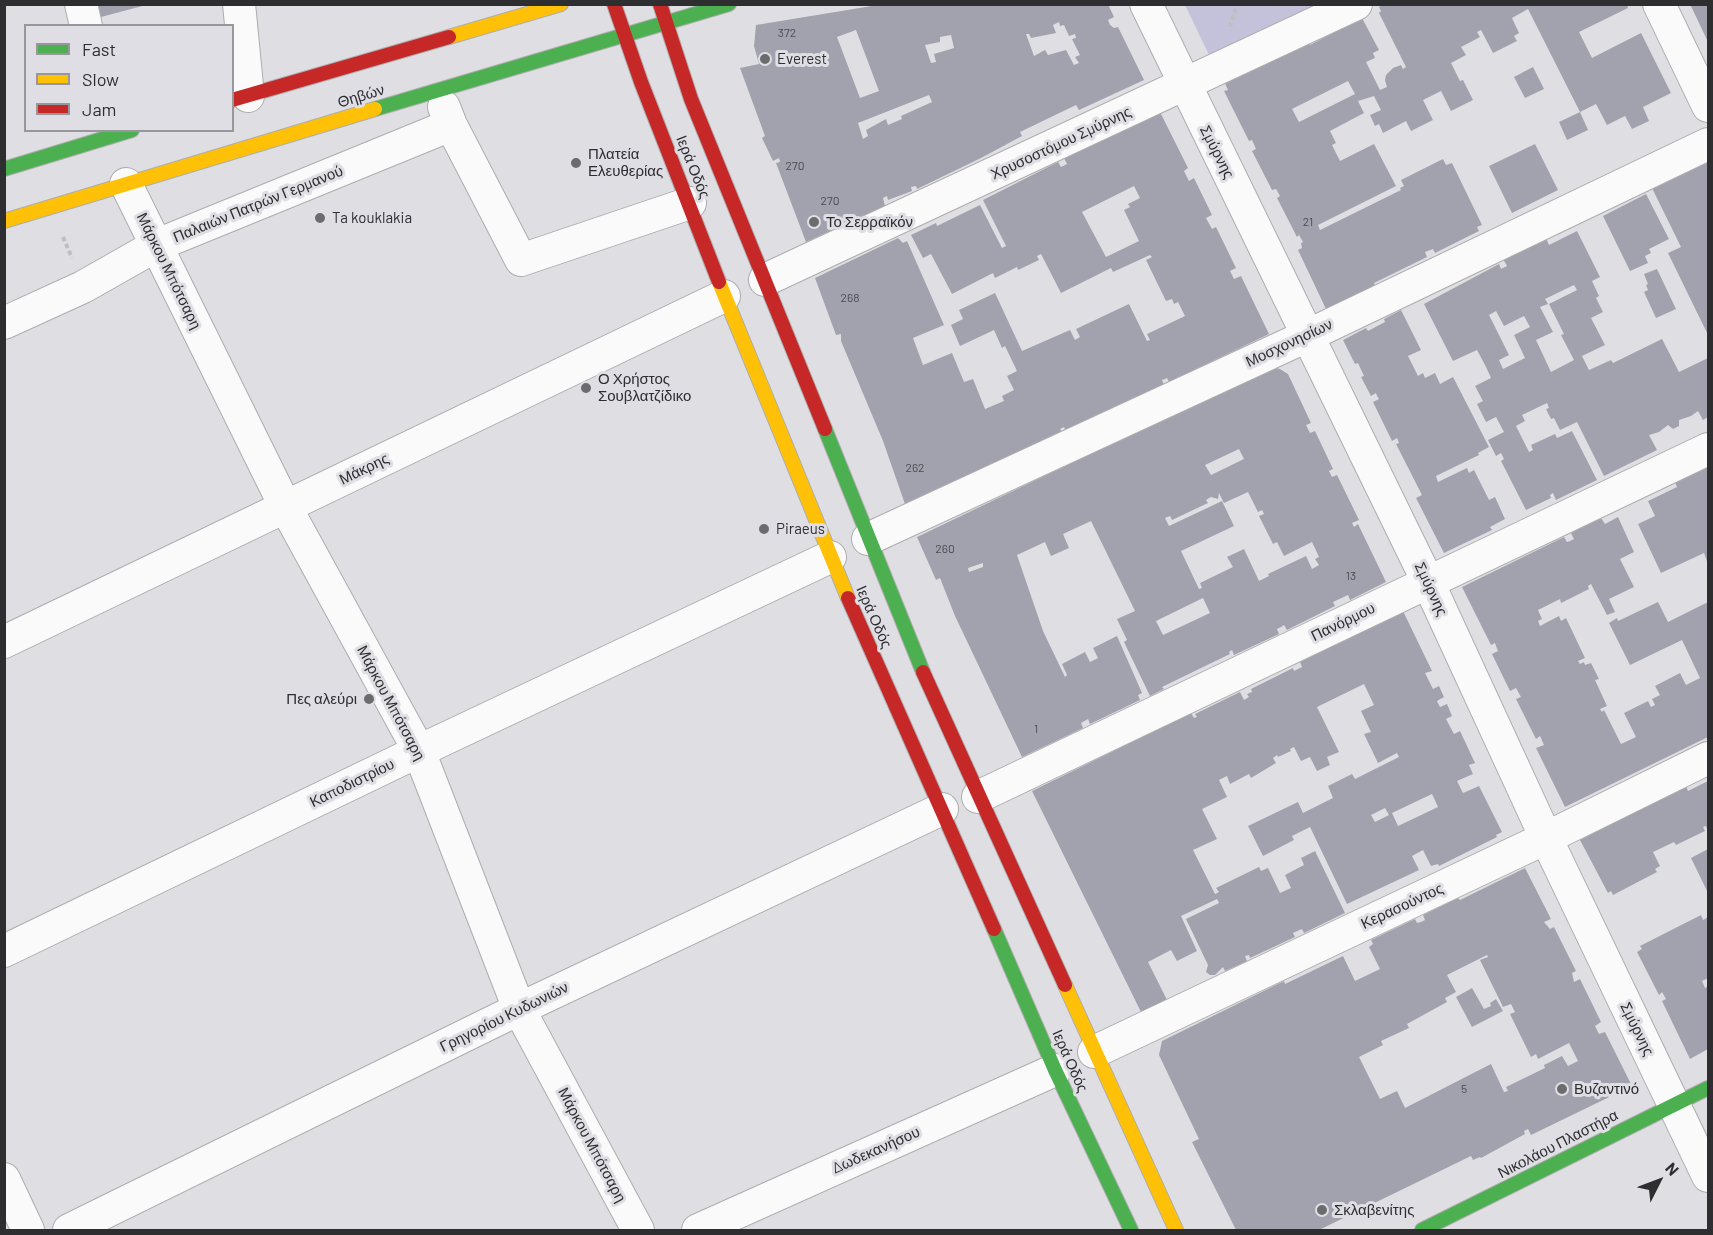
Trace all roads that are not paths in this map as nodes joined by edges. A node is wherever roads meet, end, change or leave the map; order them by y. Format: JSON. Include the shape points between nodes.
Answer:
{"nodes":[{"id":1,"x":81,"y":4,"type":"edge"},
{"id":2,"x":239,"y":4,"type":"edge"},
{"id":3,"x":561,"y":4,"type":"edge"},
{"id":4,"x":614,"y":4,"type":"edge"},
{"id":5,"x":660,"y":4,"type":"edge"},
{"id":6,"x":729,"y":4,"type":"edge"},
{"id":7,"x":1146,"y":4,"type":"edge"},
{"id":8,"x":1356,"y":4,"type":"edge"},
{"id":9,"x":1659,"y":4,"type":"edge"},
{"id":10,"x":666,"y":22,"type":"junction"},
{"id":11,"x":86,"y":24,"type":"edge"},
{"id":12,"x":623,"y":34,"type":"junction"},
{"id":13,"x":1184,"y":85,"type":"junction"},
{"id":14,"x":437,"y":90,"type":"junction"},
{"id":15,"x":240,"y":98,"type":"edge"},
{"id":16,"x":1708,"y":106,"type":"edge"},
{"id":17,"x":451,"y":125,"type":"junction"},
{"id":18,"x":121,"y":132,"type":"edge"},
{"id":19,"x":1708,"y":144,"type":"edge"},
{"id":20,"x":4,"y":169,"type":"edge"},
{"id":21,"x":126,"y":184,"type":"junction"},
{"id":22,"x":690,"y":203,"type":"junction"},
{"id":23,"x":4,"y":221,"type":"edge"},
{"id":24,"x":157,"y":245,"type":"junction"},
{"id":25,"x":765,"y":280,"type":"junction"},
{"id":26,"x":724,"y":296,"type":"junction"},
{"id":27,"x":4,"y":323,"type":"edge"},
{"id":28,"x":1309,"y":335,"type":"junction"},
{"id":29,"x":1708,"y":449,"type":"edge"},
{"id":30,"x":285,"y":507,"type":"junction"},
{"id":31,"x":868,"y":539,"type":"junction"},
{"id":32,"x":830,"y":557,"type":"junction"},
{"id":33,"x":1428,"y":582,"type":"junction"},
{"id":34,"x":4,"y":642,"type":"edge"},
{"id":35,"x":418,"y":751,"type":"junction"},
{"id":36,"x":1708,"y":758,"type":"edge"},
{"id":37,"x":978,"y":797,"type":"junction"},
{"id":38,"x":942,"y":809,"type":"junction"},
{"id":39,"x":1546,"y":838,"type":"junction"},
{"id":40,"x":4,"y":951,"type":"edge"},
{"id":41,"x":519,"y":1009,"type":"junction"},
{"id":42,"x":1094,"y":1052,"type":"junction"},
{"id":43,"x":1055,"y":1070,"type":"junction"},
{"id":44,"x":1708,"y":1088,"type":"edge"},
{"id":45,"x":1674,"y":1105,"type":"junction"},
{"id":46,"x":1708,"y":1176,"type":"edge"},
{"id":47,"x":4,"y":1179,"type":"edge"},
{"id":48,"x":28,"y":1230,"type":"edge"},
{"id":49,"x":69,"y":1230,"type":"edge"},
{"id":50,"x":638,"y":1230,"type":"edge"},
{"id":51,"x":698,"y":1230,"type":"edge"},
{"id":52,"x":1131,"y":1230,"type":"edge"},
{"id":53,"x":1176,"y":1230,"type":"edge"},
{"id":54,"x":1422,"y":1230,"type":"edge"}],
"edges":[{"from":1,"to":11,"type":"street"},
{"from":2,"to":15,"type":"street"},
{"from":3,"to":15,"type":"main road"},
{"from":4,"to":12,"type":"main road","name":"Ιερά Οδός"},
{"from":5,"to":10,"type":"main road","name":"Ιερά Οδός"},
{"from":6,"to":10,"type":"main road","name":"Θηβών"},
{"from":7,"to":13,"type":"street","name":"Σμύρνης"},
{"from":8,"to":13,"type":"street","name":"Χρυσοστόμου Σμύρνης"},
{"from":9,"to":16,"type":"street"},
{"from":10,"to":12,"type":"main road","name":"Θηβών"},
{"from":10,"to":25,"type":"main road","name":"Ιερά Οδός","via":[[691,99]]},
{"from":12,"to":14,"type":"main road","name":"Θηβών"},
{"from":12,"to":22,"type":"main road","name":"Ιερά Οδός"},
{"from":13,"to":25,"type":"street","name":"Χρυσοστόμου Σμύρνης"},
{"from":13,"to":28,"type":"street","name":"Σμύρνης"},
{"from":14,"to":17,"type":"street"},
{"from":14,"to":21,"type":"main road","name":"Θηβών"},
{"from":17,"to":22,"type":"street","via":[[521,260]]},
{"from":17,"to":24,"type":"street","name":"Παλαιών Πατρών Γερμανού"},
{"from":18,"to":20,"type":"main road"},
{"from":19,"to":28,"type":"street","name":"Μοσχονησίων"},
{"from":21,"to":23,"type":"main road","name":"Θηβών"},
{"from":21,"to":24,"type":"street","name":"Μάρκου Μπότσαρη"},
{"from":22,"to":26,"type":"main road","name":"Ιερά Οδός"},
{"from":24,"to":27,"type":"street","name":"Παλαιών Πατρών Γερμανού","via":[[83,287]]},
{"from":24,"to":30,"type":"street","name":"Μάρκου Μπότσαρη"},
{"from":25,"to":31,"type":"main road","name":"Ιερά Οδός"},
{"from":26,"to":30,"type":"street","name":"Μάκρης"},
{"from":26,"to":32,"type":"main road","name":"Ιερά Οδός"},
{"from":28,"to":31,"type":"street","name":"Μοσχονησίων"},
{"from":28,"to":33,"type":"street","name":"Σμύρνης"},
{"from":29,"to":33,"type":"street","name":"Πανόρμου"},
{"from":30,"to":34,"type":"street","name":"Μάκρης"},
{"from":30,"to":35,"type":"street","name":"Μάρκου Μπότσαρη"},
{"from":31,"to":37,"type":"main road","name":"Ιερά Οδός"},
{"from":32,"to":35,"type":"street","name":"Καποδιστρίου"},
{"from":32,"to":38,"type":"main road","name":"Ιερά Οδός"},
{"from":33,"to":37,"type":"street","name":"Πανόρμου"},
{"from":33,"to":39,"type":"street","name":"Σμύρνης"},
{"from":35,"to":40,"type":"street","name":"Καποδιστρίου"},
{"from":35,"to":41,"type":"street","name":"Μάρκου Μπότσαρη"},
{"from":36,"to":39,"type":"street","name":"Κερασούντος"},
{"from":37,"to":42,"type":"main road","name":"Ιερά Οδός"},
{"from":38,"to":41,"type":"street","name":"Γρηγορίου Κυδωνιών"},
{"from":38,"to":43,"type":"main road","name":"Ιερά Οδός"},
{"from":39,"to":42,"type":"street","name":"Κερασούντος"},
{"from":39,"to":45,"type":"street","name":"Σμύρνης"},
{"from":41,"to":49,"type":"street","name":"Γρηγορίου Κυδωνιών"},
{"from":41,"to":50,"type":"street","name":"Μάρκου Μπότσαρη"},
{"from":42,"to":53,"type":"main road","name":"Ιερά Οδός"},
{"from":43,"to":51,"type":"street","name":"Δωδεκανήσου"},
{"from":43,"to":52,"type":"main road","name":"Ιερά Οδός"},
{"from":44,"to":45,"type":"main road","name":"Νικολάου Πλαστήρα"},
{"from":45,"to":46,"type":"street","name":"Σμύρνης"},
{"from":45,"to":54,"type":"main road","name":"Νικολάου Πλαστήρα"},
{"from":47,"to":48,"type":"street"}]}
